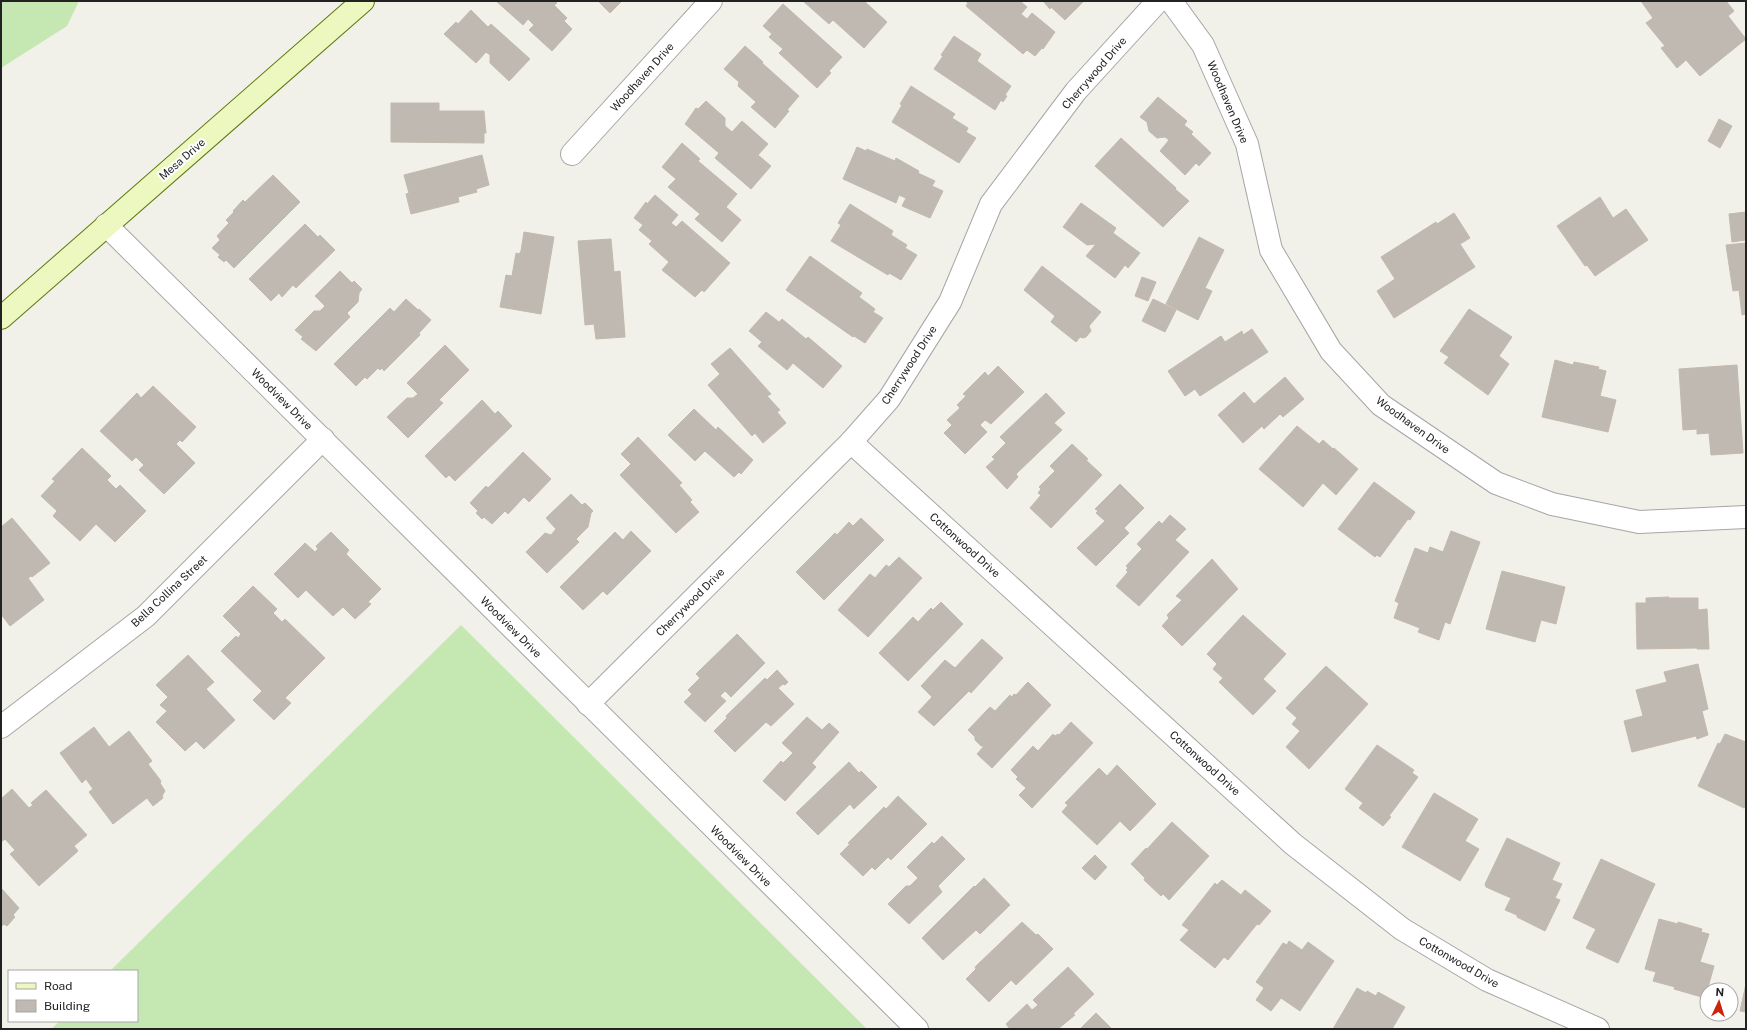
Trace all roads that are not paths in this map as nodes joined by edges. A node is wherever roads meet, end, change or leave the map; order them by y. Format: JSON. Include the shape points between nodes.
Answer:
{"nodes":[{"id":1,"x":363,"y":1,"type":"edge"},
{"id":2,"x":711,"y":1,"type":"edge"},
{"id":3,"x":1158,"y":1,"type":"edge"},
{"id":4,"x":1171,"y":1,"type":"edge"},
{"id":5,"x":572,"y":154,"type":"dead end"},
{"id":6,"x":106,"y":225,"type":"junction"},
{"id":7,"x":1,"y":318,"type":"edge"},
{"id":8,"x":323,"y":439,"type":"junction"},
{"id":9,"x":851,"y":442,"type":"junction"},
{"id":10,"x":1746,"y":517,"type":"edge"},
{"id":11,"x":588,"y":704,"type":"junction"},
{"id":12,"x":1,"y":727,"type":"edge"},
{"id":13,"x":917,"y":1029,"type":"edge"},
{"id":14,"x":1598,"y":1029,"type":"edge"}],
"edges":[{"from":1,"to":6,"type":"main road","name":"Mesa Drive"},
{"from":2,"to":5,"type":"street","name":"Woodhaven Drive"},
{"from":3,"to":9,"type":"street","name":"Cherrywood Drive","via":[[1076,91],[991,204],[950,302],[889,400]]},
{"from":4,"to":10,"type":"street","name":"Woodhaven Drive","via":[[1203,45],[1247,144],[1271,250],[1331,351],[1381,405],[1496,483],[1552,504],[1639,522]]},
{"from":6,"to":7,"type":"main road","name":"Mesa Drive"},
{"from":6,"to":8,"type":"street","name":"Woodview Drive"},
{"from":8,"to":11,"type":"street","name":"Woodview Drive"},
{"from":8,"to":12,"type":"street","name":"Bella Collina Street","via":[[146,616]]},
{"from":9,"to":11,"type":"street","name":"Cherrywood Drive"},
{"from":9,"to":14,"type":"street","name":"Cottonwood Drive","via":[[1293,844],[1415,937],[1487,980]]},
{"from":11,"to":13,"type":"street","name":"Woodview Drive"}]}
